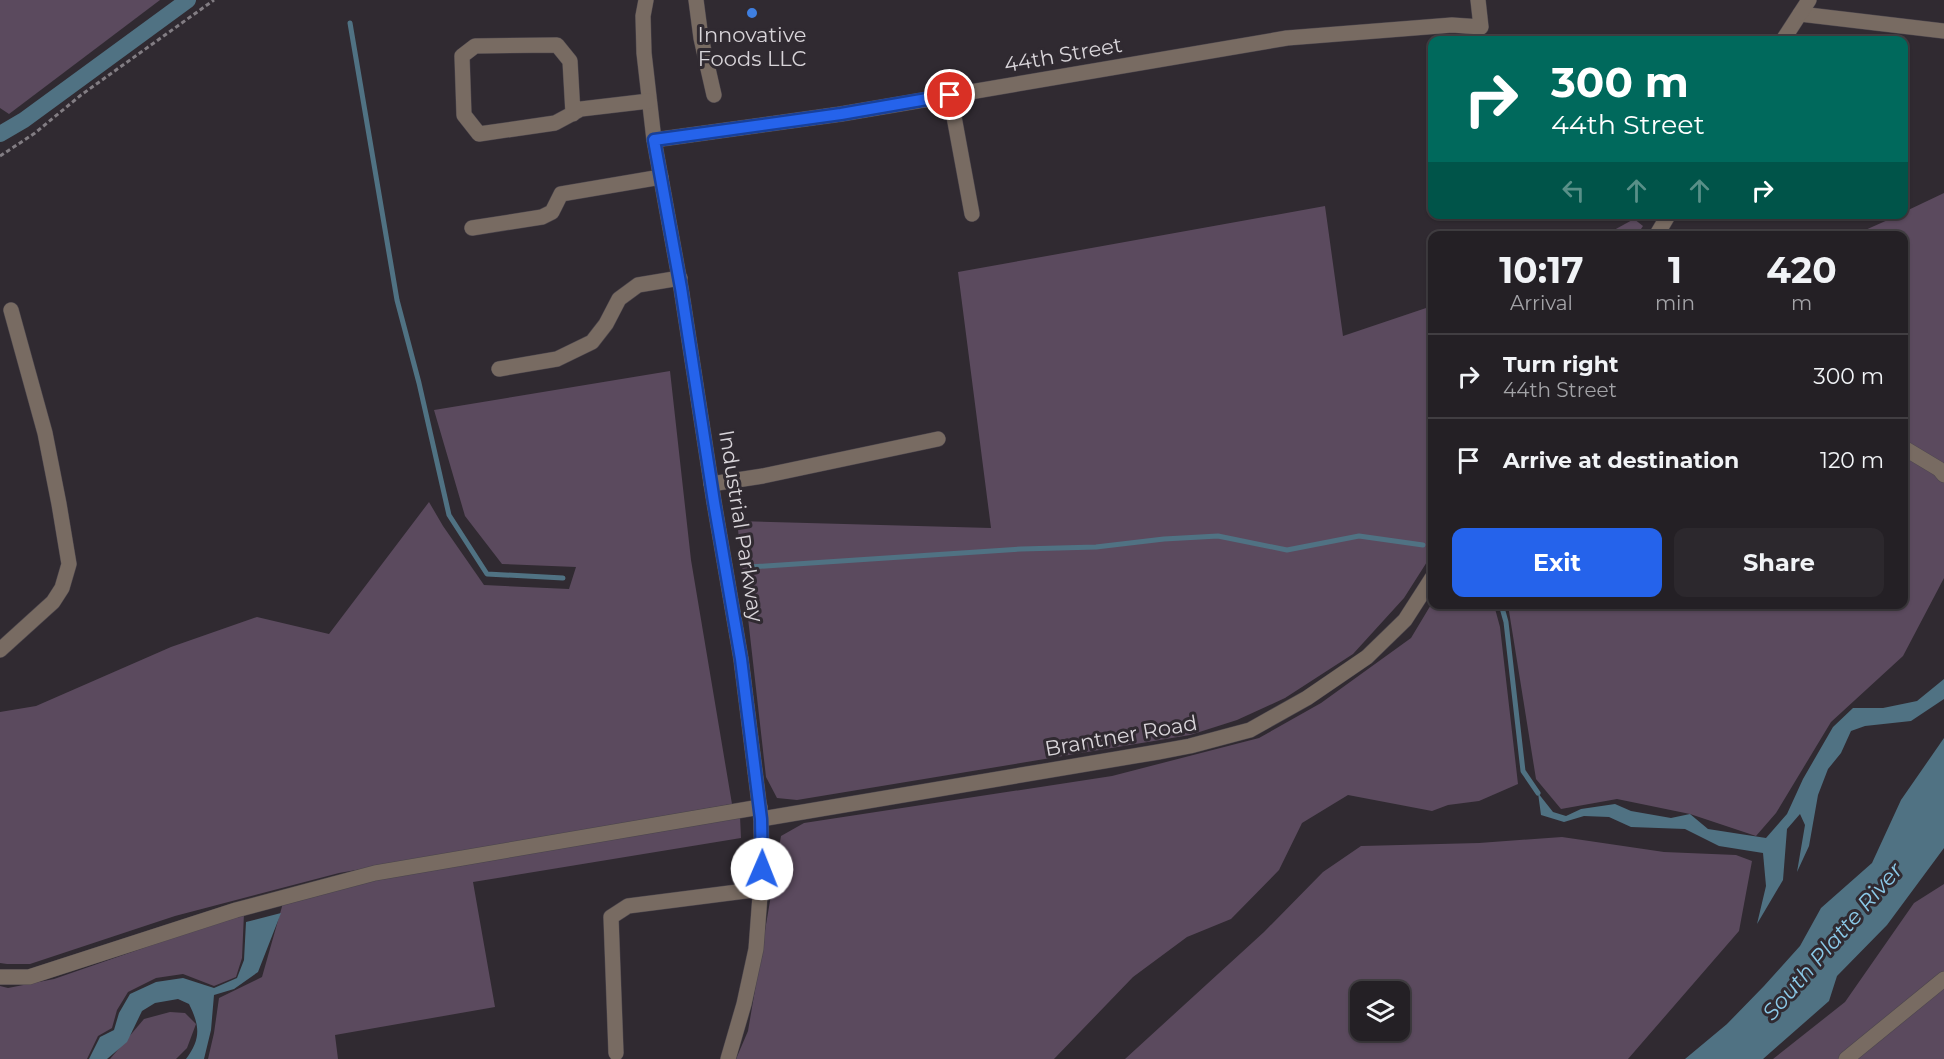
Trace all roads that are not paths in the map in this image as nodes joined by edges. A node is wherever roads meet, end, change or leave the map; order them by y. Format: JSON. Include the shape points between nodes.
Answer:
{"nodes":[{"id":1,"x":646,"y":0,"type":"edge"},
{"id":2,"x":696,"y":0,"type":"edge"},
{"id":3,"x":1478,"y":0,"type":"edge"},
{"id":4,"x":1809,"y":0,"type":"edge"},
{"id":5,"x":1800,"y":14,"type":"junction"},
{"id":6,"x":1944,"y":31,"type":"edge"},
{"id":7,"x":1785,"y":36,"type":"edge"},
{"id":8,"x":714,"y":95,"type":"dead end"},
{"id":9,"x":950,"y":95,"type":"junction"},
{"id":10,"x":649,"y":101,"type":"junction"},
{"id":11,"x":573,"y":114,"type":"junction"},
{"id":12,"x":654,"y":140,"type":"junction"},
{"id":13,"x":661,"y":177,"type":"junction"},
{"id":14,"x":972,"y":214,"type":"dead end"},
{"id":15,"x":472,"y":228,"type":"dead end"},
{"id":16,"x":680,"y":278,"type":"junction"},
{"id":17,"x":11,"y":310,"type":"dead end"},
{"id":18,"x":499,"y":369,"type":"dead end"},
{"id":19,"x":938,"y":439,"type":"dead end"},
{"id":20,"x":1908,"y":450,"type":"edge"},
{"id":21,"x":1944,"y":475,"type":"edge"},
{"id":22,"x":711,"y":484,"type":"junction"},
{"id":23,"x":1428,"y":584,"type":"edge"},
{"id":24,"x":0,"y":650,"type":"edge"},
{"id":25,"x":761,"y":813,"type":"junction"},
{"id":26,"x":761,"y":889,"type":"junction"},
{"id":27,"x":0,"y":977,"type":"edge"},
{"id":28,"x":1944,"y":979,"type":"edge"},
{"id":29,"x":616,"y":1053,"type":"dead end"},
{"id":30,"x":728,"y":1059,"type":"edge"},
{"id":31,"x":1846,"y":1059,"type":"edge"}],
"edges":[{"from":1,"to":10,"type":"street","name":"Industrial Parkway","via":[[644,54]]},
{"from":2,"to":8,"type":"street"},
{"from":3,"to":9,"type":"street","name":"44th Street","via":[[1481,27],[1452,25],[1287,38]]},
{"from":4,"to":5,"type":"street"},
{"from":5,"to":6,"type":"street"},
{"from":5,"to":7,"type":"street"},
{"from":9,"to":12,"type":"street","name":"44th Street"},
{"from":9,"to":14,"type":"street"},
{"from":10,"to":11,"type":"street","via":[[582,109]]},
{"from":10,"to":12,"type":"street","name":"Industrial Parkway"},
{"from":11,"to":11,"type":"street","via":[[555,123],[478,134],[464,115],[462,56],[475,46],[557,45],[570,61]]},
{"from":12,"to":13,"type":"street","name":"Industrial Parkway"},
{"from":13,"to":15,"type":"street","via":[[561,194],[552,212],[542,217]]},
{"from":13,"to":16,"type":"street","name":"Industrial Parkway"},
{"from":16,"to":18,"type":"street","via":[[638,285],[619,299],[592,342],[557,359]]},
{"from":16,"to":22,"type":"street","name":"Industrial Parkway"},
{"from":17,"to":24,"type":"street","via":[[45,434],[69,564],[53,602]]},
{"from":19,"to":22,"type":"street"},
{"from":20,"to":21,"type":"street"},
{"from":22,"to":25,"type":"street","name":"Industrial Parkway","via":[[741,659]]},
{"from":23,"to":25,"type":"street","name":"Brantner Road","via":[[1405,620],[1367,657],[1307,698],[1250,730],[1179,748]]},
{"from":25,"to":26,"type":"street","name":"Industrial Parkway"},
{"from":25,"to":27,"type":"street","name":"Brantner Road","via":[[375,873],[236,910],[29,977]]},
{"from":26,"to":29,"type":"street","via":[[628,906],[611,917]]},
{"from":26,"to":30,"type":"street","name":"Industrial Parkway","via":[[756,949]]},
{"from":28,"to":31,"type":"street"}]}
